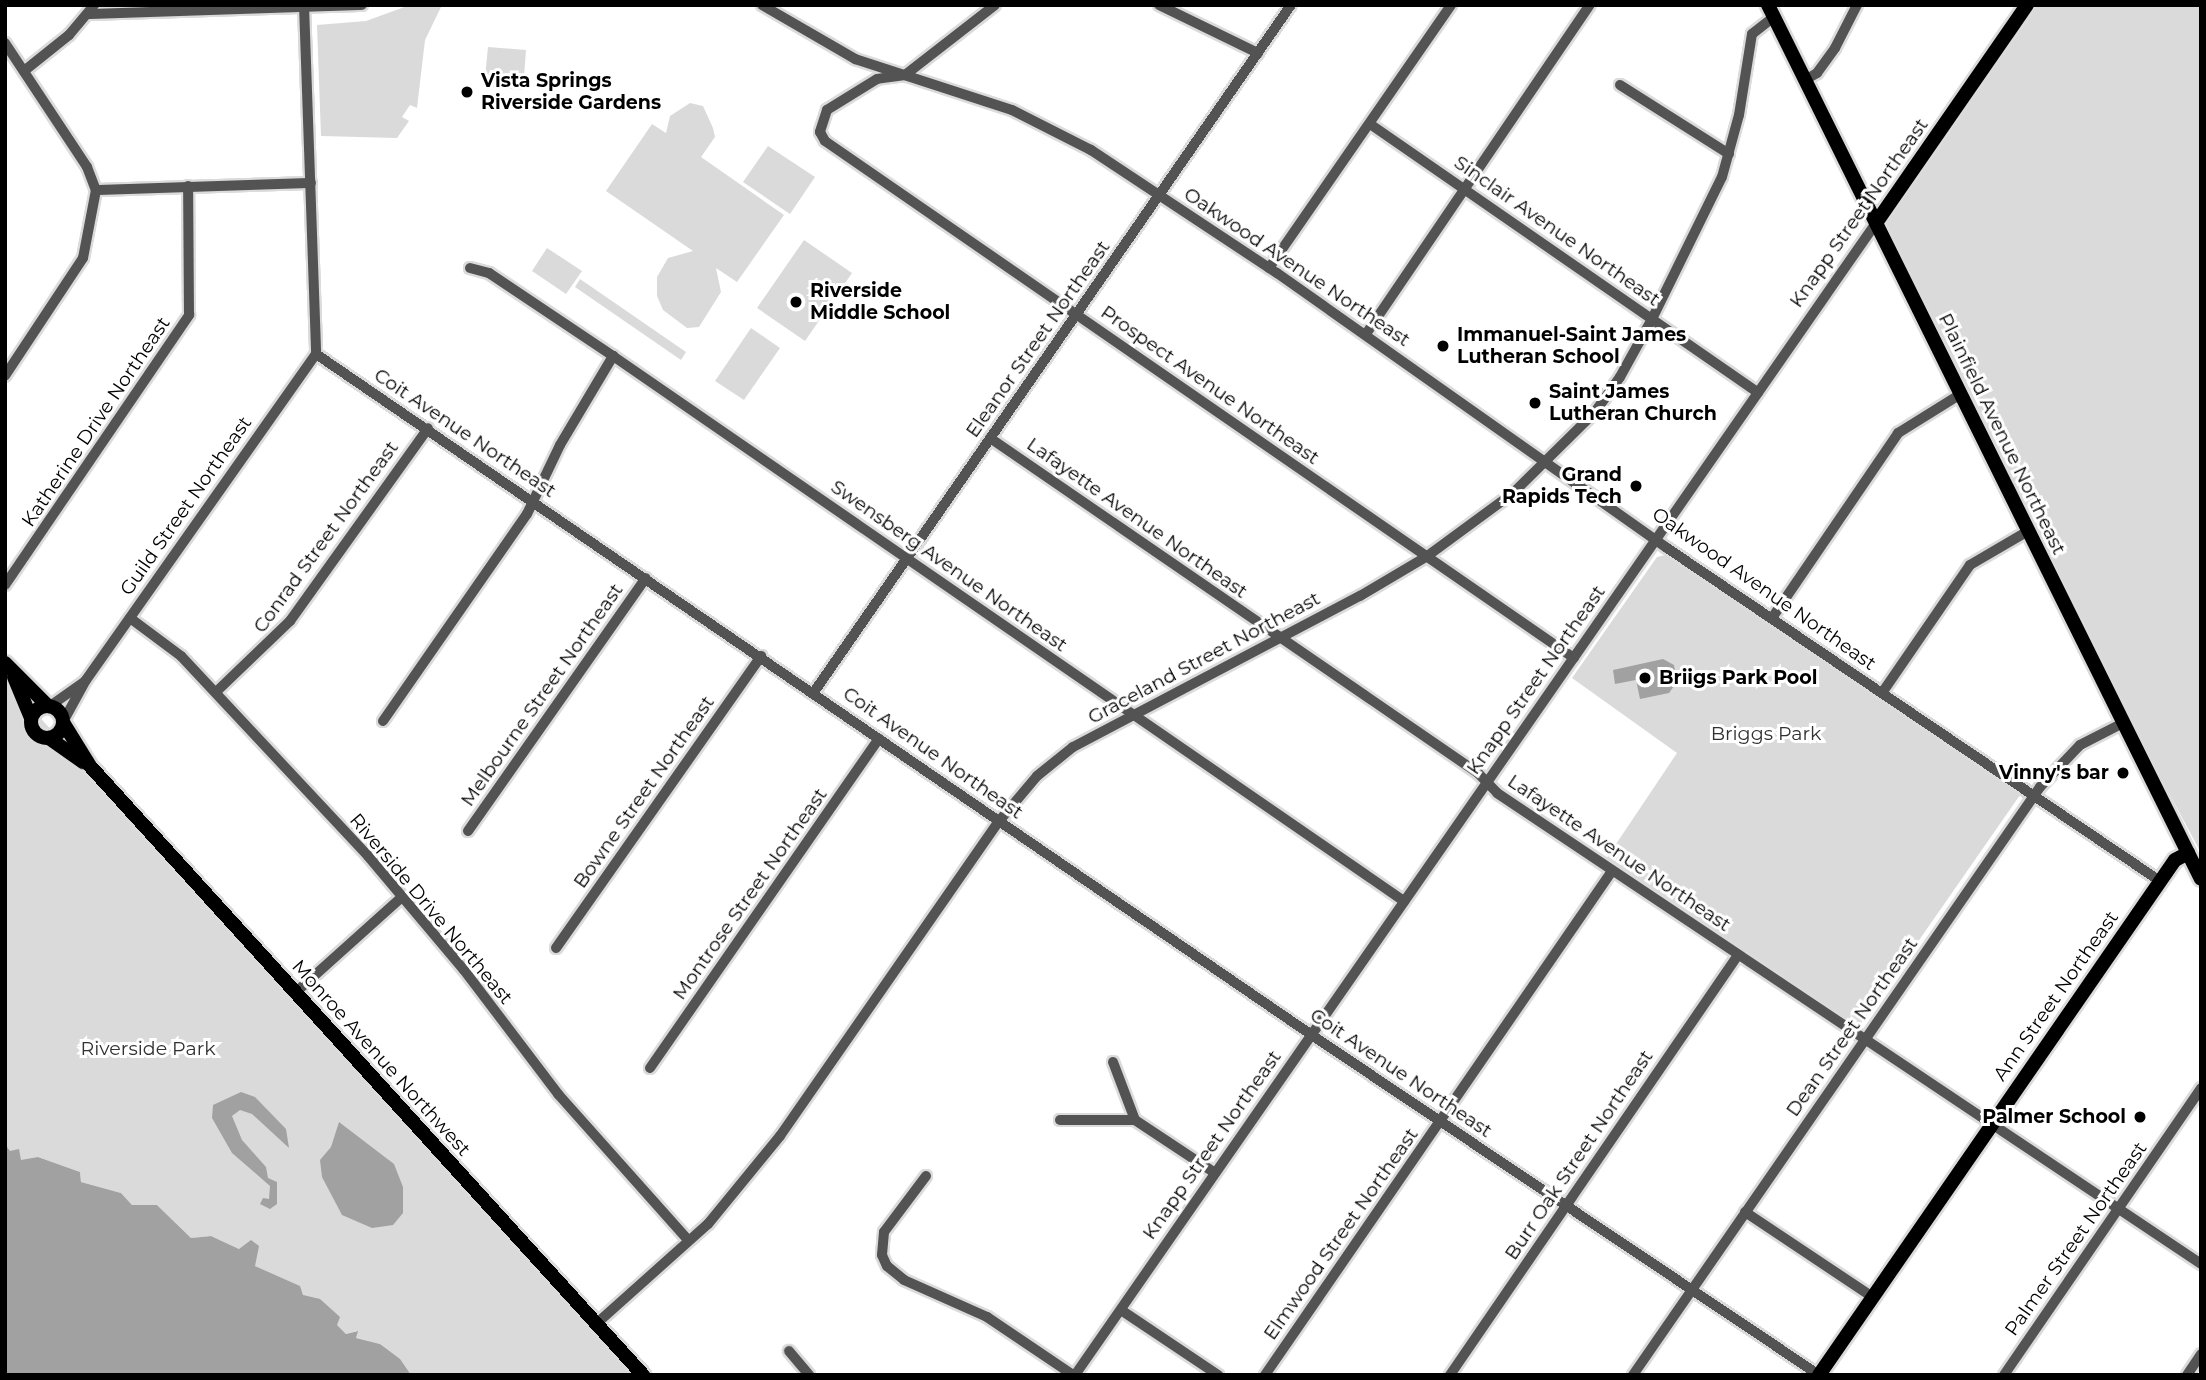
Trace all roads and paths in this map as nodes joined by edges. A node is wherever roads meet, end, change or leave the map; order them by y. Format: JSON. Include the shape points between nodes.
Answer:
{"nodes":[{"id":1,"x":362,"y":5,"type":"edge"},
{"id":2,"x":762,"y":5,"type":"edge"},
{"id":3,"x":995,"y":5,"type":"edge"},
{"id":4,"x":1159,"y":5,"type":"edge"},
{"id":5,"x":1291,"y":5,"type":"edge"},
{"id":6,"x":1451,"y":5,"type":"edge"},
{"id":7,"x":1590,"y":5,"type":"edge"},
{"id":8,"x":1857,"y":5,"type":"edge"},
{"id":9,"x":2027,"y":5,"type":"edge"},
{"id":10,"x":304,"y":7,"type":"edge"},
{"id":11,"x":91,"y":10,"type":"edge"},
{"id":12,"x":1771,"y":11,"type":"edge"},
{"id":13,"x":5,"y":43,"type":"edge"},
{"id":14,"x":1258,"y":53,"type":"junction"},
{"id":15,"x":24,"y":71,"type":"junction"},
{"id":16,"x":905,"y":75,"type":"junction"},
{"id":17,"x":1805,"y":80,"type":"junction"},
{"id":18,"x":1620,"y":85,"type":"dead end"},
{"id":19,"x":1370,"y":124,"type":"junction"},
{"id":20,"x":1729,"y":154,"type":"junction"},
{"id":21,"x":311,"y":183,"type":"junction"},
{"id":22,"x":188,"y":186,"type":"junction"},
{"id":23,"x":1465,"y":187,"type":"junction"},
{"id":24,"x":96,"y":190,"type":"junction"},
{"id":25,"x":1160,"y":196,"type":"junction"},
{"id":26,"x":1876,"y":223,"type":"junction"},
{"id":27,"x":470,"y":268,"type":"dead end"},
{"id":28,"x":1269,"y":268,"type":"junction"},
{"id":29,"x":1077,"y":314,"type":"junction"},
{"id":30,"x":1653,"y":319,"type":"junction"},
{"id":31,"x":1366,"y":334,"type":"junction"},
{"id":32,"x":316,"y":354,"type":"junction"},
{"id":33,"x":613,"y":356,"type":"junction"},
{"id":34,"x":5,"y":376,"type":"edge"},
{"id":35,"x":1758,"y":393,"type":"junction"},
{"id":36,"x":1961,"y":394,"type":"junction"},
{"id":37,"x":428,"y":428,"type":"junction"},
{"id":38,"x":990,"y":438,"type":"junction"},
{"id":39,"x":1548,"y":460,"type":"junction"},
{"id":40,"x":535,"y":502,"type":"junction"},
{"id":41,"x":2028,"y":531,"type":"junction"},
{"id":42,"x":1657,"y":538,"type":"junction"},
{"id":43,"x":1426,"y":557,"type":"junction"},
{"id":44,"x":907,"y":558,"type":"junction"},
{"id":45,"x":646,"y":578,"type":"junction"},
{"id":46,"x":5,"y":585,"type":"edge"},
{"id":47,"x":130,"y":618,"type":"junction"},
{"id":48,"x":1772,"y":618,"type":"junction"},
{"id":49,"x":1281,"y":638,"type":"junction"},
{"id":50,"x":761,"y":656,"type":"junction"},
{"id":51,"x":1574,"y":658,"type":"junction"},
{"id":52,"x":7,"y":665,"type":"edge"},
{"id":53,"x":86,"y":680,"type":"junction"},
{"id":54,"x":216,"y":692,"type":"junction"},
{"id":55,"x":814,"y":692,"type":"junction"},
{"id":56,"x":1882,"y":693,"type":"junction"},
{"id":57,"x":49,"y":706,"type":"junction"},
{"id":58,"x":1134,"y":715,"type":"junction"},
{"id":59,"x":32,"y":718,"type":"junction"},
{"id":60,"x":383,"y":721,"type":"dead end"},
{"id":61,"x":64,"y":722,"type":"junction"},
{"id":62,"x":2123,"y":723,"type":"junction"},
{"id":63,"x":49,"y":738,"type":"junction"},
{"id":64,"x":879,"y":739,"type":"junction"},
{"id":65,"x":90,"y":766,"type":"junction"},
{"id":66,"x":1487,"y":783,"type":"junction"},
{"id":67,"x":2035,"y":795,"type":"junction"},
{"id":68,"x":1000,"y":820,"type":"junction"},
{"id":69,"x":468,"y":831,"type":"dead end"},
{"id":70,"x":2188,"y":853,"type":"junction"},
{"id":71,"x":1612,"y":871,"type":"junction"},
{"id":72,"x":2201,"y":879,"type":"edge"},
{"id":73,"x":2160,"y":881,"type":"junction"},
{"id":74,"x":402,"y":897,"type":"junction"},
{"id":75,"x":1404,"y":901,"type":"junction"},
{"id":76,"x":556,"y":948,"type":"dead end"},
{"id":77,"x":1738,"y":955,"type":"junction"},
{"id":78,"x":295,"y":993,"type":"junction"},
{"id":79,"x":1312,"y":1035,"type":"junction"},
{"id":80,"x":1865,"y":1039,"type":"junction"},
{"id":81,"x":1113,"y":1062,"type":"dead end"},
{"id":82,"x":650,"y":1068,"type":"dead end"},
{"id":83,"x":2201,"y":1088,"type":"edge"},
{"id":84,"x":1060,"y":1120,"type":"dead end"},
{"id":85,"x":1135,"y":1120,"type":"junction"},
{"id":86,"x":1442,"y":1121,"type":"junction"},
{"id":87,"x":1990,"y":1124,"type":"junction"},
{"id":88,"x":1215,"y":1173,"type":"junction"},
{"id":89,"x":926,"y":1176,"type":"dead end"},
{"id":90,"x":1567,"y":1206,"type":"junction"},
{"id":91,"x":2118,"y":1208,"type":"junction"},
{"id":92,"x":1745,"y":1212,"type":"junction"},
{"id":93,"x":688,"y":1240,"type":"junction"},
{"id":94,"x":2201,"y":1264,"type":"edge"},
{"id":95,"x":1692,"y":1289,"type":"junction"},
{"id":96,"x":1871,"y":1296,"type":"junction"},
{"id":97,"x":1121,"y":1310,"type":"junction"},
{"id":98,"x":596,"y":1324,"type":"junction"},
{"id":99,"x":789,"y":1351,"type":"dead end"},
{"id":100,"x":2201,"y":1354,"type":"edge"},
{"id":101,"x":643,"y":1375,"type":"edge"},
{"id":102,"x":809,"y":1375,"type":"edge"},
{"id":103,"x":1074,"y":1375,"type":"edge"},
{"id":104,"x":1218,"y":1375,"type":"edge"},
{"id":105,"x":1265,"y":1375,"type":"edge"},
{"id":106,"x":1450,"y":1375,"type":"edge"},
{"id":107,"x":1633,"y":1375,"type":"edge"},
{"id":108,"x":1819,"y":1375,"type":"edge"},
{"id":109,"x":2004,"y":1375,"type":"edge"},
{"id":110,"x":2187,"y":1375,"type":"edge"}],
"edges":[{"from":1,"to":10,"type":"street"},
{"from":2,"to":16,"type":"street","name":"Oakwood Avenue Northeast","via":[[827,47]]},
{"from":3,"to":16,"type":"street"},
{"from":4,"to":14,"type":"street"},
{"from":5,"to":14,"type":"street","name":"Eleanor Street Northeast"},
{"from":6,"to":19,"type":"street"},
{"from":7,"to":23,"type":"street"},
{"from":8,"to":17,"type":"street","via":[[1852,22],[1829,57]]},
{"from":9,"to":26,"type":"main road","name":"Knapp Street Northeast"},
{"from":10,"to":11,"type":"street"},
{"from":10,"to":21,"type":"street"},
{"from":11,"to":15,"type":"street"},
{"from":12,"to":17,"type":"main road","name":"Plainfield Avenue Northeast"},
{"from":12,"to":20,"type":"street","name":"Graceland Street Northeast","via":[[1752,34]]},
{"from":13,"to":15,"type":"street"},
{"from":14,"to":25,"type":"street","name":"Eleanor Street Northeast"},
{"from":15,"to":24,"type":"street","via":[[87,167]]},
{"from":16,"to":25,"type":"street","name":"Oakwood Avenue Northeast","via":[[1012,110],[1091,150]]},
{"from":16,"to":29,"type":"street","name":"Prospect Avenue Northeast","via":[[877,79],[827,110],[820,132],[825,141]]},
{"from":17,"to":26,"type":"main road","name":"Plainfield Avenue Northeast"},
{"from":18,"to":20,"type":"street"},
{"from":19,"to":23,"type":"street","name":"Sinclair Avenue Northeast"},
{"from":19,"to":28,"type":"street"},
{"from":20,"to":30,"type":"street","name":"Graceland Street Northeast"},
{"from":21,"to":22,"type":"street"},
{"from":21,"to":32,"type":"street"},
{"from":22,"to":24,"type":"street"},
{"from":22,"to":46,"type":"street","name":"Katherine Drive Northeast","via":[[189,315]]},
{"from":23,"to":30,"type":"street","name":"Sinclair Avenue Northeast"},
{"from":23,"to":31,"type":"street"},
{"from":24,"to":34,"type":"street","via":[[83,258]]},
{"from":25,"to":28,"type":"street","name":"Oakwood Avenue Northeast"},
{"from":25,"to":29,"type":"street","name":"Eleanor Street Northeast"},
{"from":26,"to":35,"type":"street","name":"Knapp Street Northeast"},
{"from":26,"to":36,"type":"main road","name":"Plainfield Avenue Northeast"},
{"from":27,"to":33,"type":"street","name":"Swensberg Avenue Northeast","via":[[489,273]]},
{"from":28,"to":31,"type":"street","name":"Oakwood Avenue Northeast"},
{"from":29,"to":38,"type":"street","name":"Eleanor Street Northeast"},
{"from":29,"to":43,"type":"street","name":"Prospect Avenue Northeast"},
{"from":30,"to":35,"type":"street","name":"Sinclair Avenue Northeast"},
{"from":30,"to":39,"type":"street","name":"Graceland Street Northeast","via":[[1620,377]]},
{"from":31,"to":39,"type":"street","name":"Oakwood Avenue Northeast"},
{"from":32,"to":37,"type":"street","name":"Coit Avenue Northeast"},
{"from":32,"to":47,"type":"street","name":"Guild Street Northeast"},
{"from":33,"to":40,"type":"street","via":[[560,445]]},
{"from":33,"to":44,"type":"street","name":"Swensberg Avenue Northeast"},
{"from":35,"to":42,"type":"street","name":"Knapp Street Northeast"},
{"from":36,"to":41,"type":"main road","name":"Plainfield Avenue Northeast"},
{"from":36,"to":48,"type":"street","via":[[1898,433]]},
{"from":37,"to":40,"type":"street","name":"Coit Avenue Northeast"},
{"from":37,"to":54,"type":"street","name":"Conrad Street Northeast","via":[[290,621]]},
{"from":38,"to":44,"type":"street","name":"Eleanor Street Northeast"},
{"from":38,"to":49,"type":"street","name":"Lafayette Avenue Northeast"},
{"from":39,"to":42,"type":"street","name":"Oakwood Avenue Northeast"},
{"from":39,"to":43,"type":"street","name":"Graceland Street Northeast","via":[[1467,530]]},
{"from":40,"to":45,"type":"street","name":"Coit Avenue Northeast"},
{"from":40,"to":60,"type":"street"},
{"from":41,"to":56,"type":"street","via":[[1970,565]]},
{"from":41,"to":62,"type":"main road","name":"Plainfield Avenue Northeast"},
{"from":42,"to":48,"type":"street","name":"Oakwood Avenue Northeast"},
{"from":42,"to":51,"type":"street","name":"Knapp Street Northeast"},
{"from":43,"to":49,"type":"street","name":"Graceland Street Northeast"},
{"from":43,"to":51,"type":"street","name":"Prospect Avenue Northeast"},
{"from":44,"to":55,"type":"street","name":"Eleanor Street Northeast"},
{"from":44,"to":58,"type":"street","name":"Swensberg Avenue Northeast"},
{"from":45,"to":50,"type":"street","name":"Coit Avenue Northeast"},
{"from":45,"to":69,"type":"street","name":"Melbourne Street Northeast"},
{"from":47,"to":53,"type":"street","name":"Guild Street Northeast"},
{"from":47,"to":54,"type":"street","name":"Riverside Drive Northeast","via":[[181,656]]},
{"from":48,"to":56,"type":"street","name":"Oakwood Avenue Northeast"},
{"from":49,"to":58,"type":"street","name":"Graceland Street Northeast"},
{"from":49,"to":66,"type":"street","name":"Lafayette Avenue Northeast"},
{"from":50,"to":55,"type":"street","name":"Coit Avenue Northeast"},
{"from":50,"to":76,"type":"street","name":"Bowne Street Northeast"},
{"from":51,"to":66,"type":"street","name":"Knapp Street Northeast"},
{"from":52,"to":57,"type":"main road","name":"Monroe Avenue Northwest"},
{"from":52,"to":59,"type":"main road"},
{"from":53,"to":57,"type":"street","name":"Guild Street Northeast"},
{"from":53,"to":61,"type":"street","name":"Guild Street Northeast"},
{"from":54,"to":74,"type":"street","name":"Riverside Drive Northeast"},
{"from":55,"to":64,"type":"street","name":"Coit Avenue Northeast"},
{"from":56,"to":67,"type":"street","name":"Oakwood Avenue Northeast"},
{"from":57,"to":59,"type":"main road"},
{"from":57,"to":61,"type":"main road","name":"Monroe Avenue Northwest"},
{"from":58,"to":68,"type":"street","name":"Graceland Street Northeast","via":[[1066,752],[1028,786]]},
{"from":58,"to":75,"type":"street","name":"Swensberg Avenue Northeast"},
{"from":59,"to":63,"type":"main road","name":"Monroe Avenue Northwest","via":[[34,732]]},
{"from":61,"to":63,"type":"main road"},
{"from":61,"to":65,"type":"main road","name":"Monroe Avenue Northwest"},
{"from":62,"to":67,"type":"street","name":"Dean Street Northeast","via":[[2080,745]]},
{"from":62,"to":70,"type":"main road","name":"Plainfield Avenue Northeast"},
{"from":63,"to":65,"type":"main road","name":"Monroe Avenue Northwest"},
{"from":64,"to":68,"type":"street","name":"Coit Avenue Northeast"},
{"from":64,"to":82,"type":"street","name":"Montrose Street Northeast"},
{"from":65,"to":78,"type":"main road","name":"Monroe Avenue Northwest"},
{"from":66,"to":71,"type":"street","name":"Lafayette Avenue Northeast"},
{"from":66,"to":75,"type":"street","name":"Knapp Street Northeast"},
{"from":67,"to":73,"type":"street","name":"Oakwood Avenue Northeast"},
{"from":67,"to":80,"type":"street","name":"Dean Street Northeast"},
{"from":68,"to":79,"type":"street","name":"Coit Avenue Northeast"},
{"from":68,"to":93,"type":"street","name":"Graceland Street Northeast","via":[[780,1136],[708,1224]]},
{"from":70,"to":72,"type":"main road","name":"Plainfield Avenue Northeast"},
{"from":70,"to":73,"type":"main road","name":"Ann Street Northeast","via":[[2175,860]]},
{"from":71,"to":77,"type":"street","name":"Lafayette Avenue Northeast"},
{"from":71,"to":86,"type":"street","name":"Elmwood Street Northeast"},
{"from":73,"to":87,"type":"main road","name":"Ann Street Northeast"},
{"from":74,"to":78,"type":"street"},
{"from":74,"to":93,"type":"street","name":"Riverside Drive Northeast","via":[[558,1094]]},
{"from":75,"to":79,"type":"street","name":"Knapp Street Northeast"},
{"from":77,"to":80,"type":"street","name":"Lafayette Avenue Northeast"},
{"from":77,"to":90,"type":"street","name":"Burr Oak Street Northeast"},
{"from":78,"to":98,"type":"main road","name":"Monroe Avenue Northwest"},
{"from":79,"to":86,"type":"street","name":"Coit Avenue Northeast"},
{"from":79,"to":88,"type":"street","name":"Knapp Street Northeast"},
{"from":80,"to":87,"type":"street","name":"Lafayette Avenue Northeast"},
{"from":80,"to":92,"type":"street","name":"Dean Street Northeast"},
{"from":81,"to":85,"type":"street"},
{"from":83,"to":91,"type":"street","name":"Palmer Street Northeast"},
{"from":84,"to":85,"type":"street"},
{"from":85,"to":88,"type":"street"},
{"from":86,"to":90,"type":"street","name":"Coit Avenue Northeast"},
{"from":86,"to":105,"type":"street","name":"Elmwood Street Northeast"},
{"from":87,"to":91,"type":"street","name":"Lafayette Avenue Northeast"},
{"from":87,"to":96,"type":"main road","name":"Ann Street Northeast"},
{"from":88,"to":97,"type":"street","name":"Knapp Street Northeast"},
{"from":89,"to":103,"type":"street","via":[[884,1232],[882,1255],[887,1266],[904,1280],[986,1317]]},
{"from":90,"to":95,"type":"street","name":"Coit Avenue Northeast"},
{"from":90,"to":106,"type":"street","name":"Burr Oak Street Northeast"},
{"from":91,"to":94,"type":"street","name":"Lafayette Avenue Northeast"},
{"from":91,"to":109,"type":"street","name":"Palmer Street Northeast"},
{"from":92,"to":95,"type":"street","name":"Dean Street Northeast"},
{"from":92,"to":96,"type":"street"},
{"from":93,"to":98,"type":"street","name":"Graceland Street Northeast"},
{"from":95,"to":107,"type":"street","name":"Dean Street Northeast"},
{"from":95,"to":108,"type":"street","name":"Coit Avenue Northeast"},
{"from":96,"to":108,"type":"main road","name":"Ann Street Northeast"},
{"from":97,"to":103,"type":"street","name":"Knapp Street Northeast"},
{"from":97,"to":104,"type":"street"},
{"from":98,"to":101,"type":"main road","name":"Monroe Avenue Northwest"},
{"from":99,"to":102,"type":"street"},
{"from":100,"to":110,"type":"street"}]}
